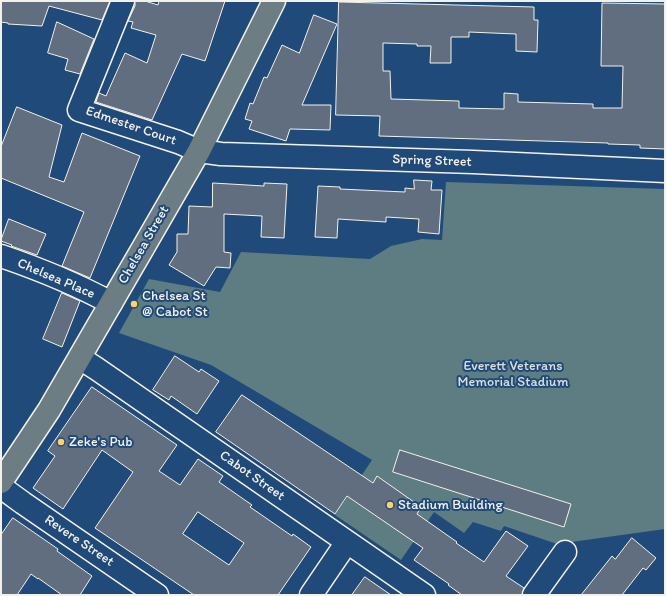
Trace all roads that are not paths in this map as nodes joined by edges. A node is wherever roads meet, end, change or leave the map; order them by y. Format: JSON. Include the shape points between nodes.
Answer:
{"nodes":[{"id":1,"x":123,"y":1,"type":"edge"},
{"id":2,"x":274,"y":1,"type":"edge"},
{"id":3,"x":199,"y":151,"type":"junction"},
{"id":4,"x":665,"y":171,"type":"edge"},
{"id":5,"x":1,"y":256,"type":"edge"},
{"id":6,"x":111,"y":302,"type":"junction"},
{"id":7,"x":80,"y":358,"type":"junction"},
{"id":8,"x":1,"y":482,"type":"edge"},
{"id":9,"x":1,"y":486,"type":"edge"},
{"id":10,"x":347,"y":542,"type":"junction"},
{"id":11,"x":565,"y":552,"type":"dead end"},
{"id":12,"x":158,"y":595,"type":"edge"},
{"id":13,"x":311,"y":595,"type":"edge"},
{"id":14,"x":424,"y":595,"type":"edge"},
{"id":15,"x":534,"y":595,"type":"edge"}],
"edges":[{"from":1,"to":3,"type":"street","name":"Edmester Court","via":[[79,110]]},
{"from":2,"to":3,"type":"main road","name":"Chelsea Street"},
{"from":3,"to":4,"type":"street","name":"Spring Street","via":[[221,154]]},
{"from":3,"to":6,"type":"main road","name":"Chelsea Street"},
{"from":5,"to":6,"type":"street","name":"Chelsea Place"},
{"from":6,"to":7,"type":"main road","name":"Chelsea Street"},
{"from":7,"to":8,"type":"main road","name":"Chelsea Street"},
{"from":7,"to":10,"type":"street","name":"Cabot Street"},
{"from":9,"to":12,"type":"street","name":"Revere Street"},
{"from":10,"to":13,"type":"street"},
{"from":10,"to":14,"type":"street","name":"Cabot Street"},
{"from":11,"to":15,"type":"street"}]}
